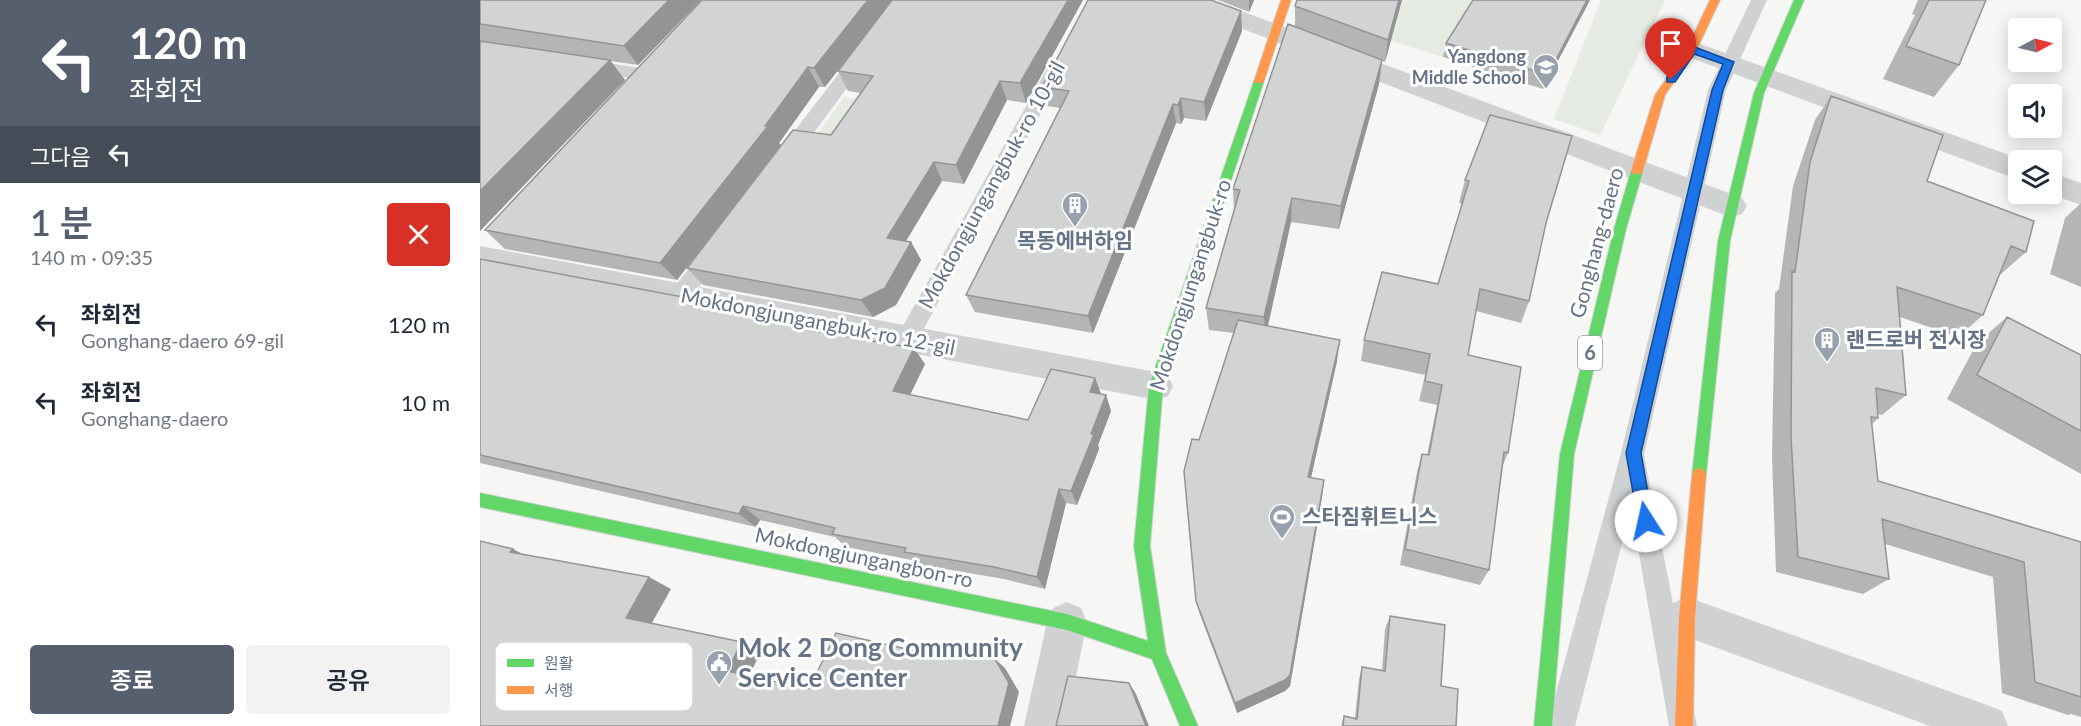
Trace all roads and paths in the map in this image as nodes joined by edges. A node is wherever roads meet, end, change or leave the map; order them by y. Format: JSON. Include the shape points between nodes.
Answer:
{"nodes":[{"id":1,"x":1190,"y":0,"type":"edge"},
{"id":2,"x":1286,"y":0,"type":"edge"},
{"id":3,"x":1715,"y":0,"type":"edge"},
{"id":4,"x":1759,"y":0,"type":"edge"},
{"id":5,"x":1799,"y":0,"type":"edge"},
{"id":6,"x":1275,"y":32,"type":"junction"},
{"id":7,"x":868,"y":48,"type":"edge"},
{"id":8,"x":1692,"y":49,"type":"junction"},
{"id":9,"x":1065,"y":51,"type":"edge"},
{"id":10,"x":1729,"y":62,"type":"junction"},
{"id":11,"x":569,"y":63,"type":"edge"},
{"id":12,"x":654,"y":67,"type":"joint"},
{"id":13,"x":1766,"y":75,"type":"junction"},
{"id":14,"x":623,"y":100,"type":"edge"},
{"id":15,"x":2008,"y":166,"type":"edge"},
{"id":16,"x":1639,"y":170,"type":"junction"},
{"id":17,"x":774,"y":172,"type":"edge"},
{"id":18,"x":2062,"y":187,"type":"edge"},
{"id":19,"x":1694,"y":191,"type":"junction"},
{"id":20,"x":2081,"y":194,"type":"edge"},
{"id":21,"x":1732,"y":206,"type":"junction"},
{"id":22,"x":724,"y":239,"type":"edge"},
{"id":23,"x":485,"y":249,"type":"edge"},
{"id":24,"x":680,"y":296,"type":"junction"},
{"id":25,"x":907,"y":339,"type":"junction"},
{"id":26,"x":1156,"y":386,"type":"junction"},
{"id":27,"x":1633,"y":453,"type":"junction"},
{"id":28,"x":480,"y":500,"type":"edge"},
{"id":29,"x":1687,"y":617,"type":"junction"},
{"id":30,"x":1067,"y":622,"type":"junction"},
{"id":31,"x":1158,"y":653,"type":"junction"},
{"id":32,"x":1045,"y":726,"type":"edge"},
{"id":33,"x":1189,"y":726,"type":"edge"},
{"id":34,"x":1543,"y":726,"type":"edge"},
{"id":35,"x":1561,"y":726,"type":"edge"},
{"id":36,"x":1684,"y":726,"type":"edge"},
{"id":37,"x":1987,"y":726,"type":"edge"}],
"edges":[{"from":1,"to":6,"type":"street"},
{"from":2,"to":6,"type":"main road","name":"Mokdongjungangbuk-ro"},
{"from":3,"to":8,"type":"main road","name":"Gonghang-daero","number":"6"},
{"from":4,"to":10,"type":"lane"},
{"from":5,"to":13,"type":"main road"},
{"from":6,"to":16,"type":"street"},
{"from":6,"to":26,"type":"main road","name":"Mokdongjungangbuk-ro"},
{"from":7,"to":17,"type":"lane"},
{"from":8,"to":10,"type":"street"},
{"from":8,"to":16,"type":"main road","name":"Gonghang-daero","number":"6","via":[[1660,95]]},
{"from":9,"to":25,"type":"lane","name":"Mokdongjungangbuk-ro 10-gil"},
{"from":10,"to":13,"type":"street"},
{"from":10,"to":19,"type":"lane","via":[[1717,90]]},
{"from":11,"to":12,"type":"lane"},
{"from":12,"to":14,"type":"street"},
{"from":13,"to":15,"type":"street"},
{"from":13,"to":21,"type":"main road"},
{"from":16,"to":19,"type":"street"},
{"from":16,"to":34,"type":"main road","name":"Gonghang-daero","number":"6","via":[[1620,229],[1567,454]]},
{"from":18,"to":20,"type":"street"},
{"from":19,"to":21,"type":"street"},
{"from":19,"to":27,"type":"lane"},
{"from":21,"to":29,"type":"main road","via":[[1704,423]]},
{"from":22,"to":24,"type":"lane"},
{"from":23,"to":24,"type":"street","name":"Mokdongjungangbuk-ro 12-gil"},
{"from":24,"to":25,"type":"street","name":"Mokdongjungangbuk-ro 12-gil"},
{"from":25,"to":26,"type":"street","name":"Mokdongjungangbuk-ro 12-gil"},
{"from":26,"to":31,"type":"main road","name":"Mokdongjungangbuk-ro","via":[[1142,546]]},
{"from":27,"to":35,"type":"lane"},
{"from":27,"to":36,"type":"lane"},
{"from":28,"to":30,"type":"main road","name":"Mokdongjungangbon-ro"},
{"from":29,"to":36,"type":"main road"},
{"from":29,"to":37,"type":"street"},
{"from":30,"to":31,"type":"main road","name":"Mokdongjungangbon-ro"},
{"from":30,"to":32,"type":"street"},
{"from":31,"to":33,"type":"main road"}]}
